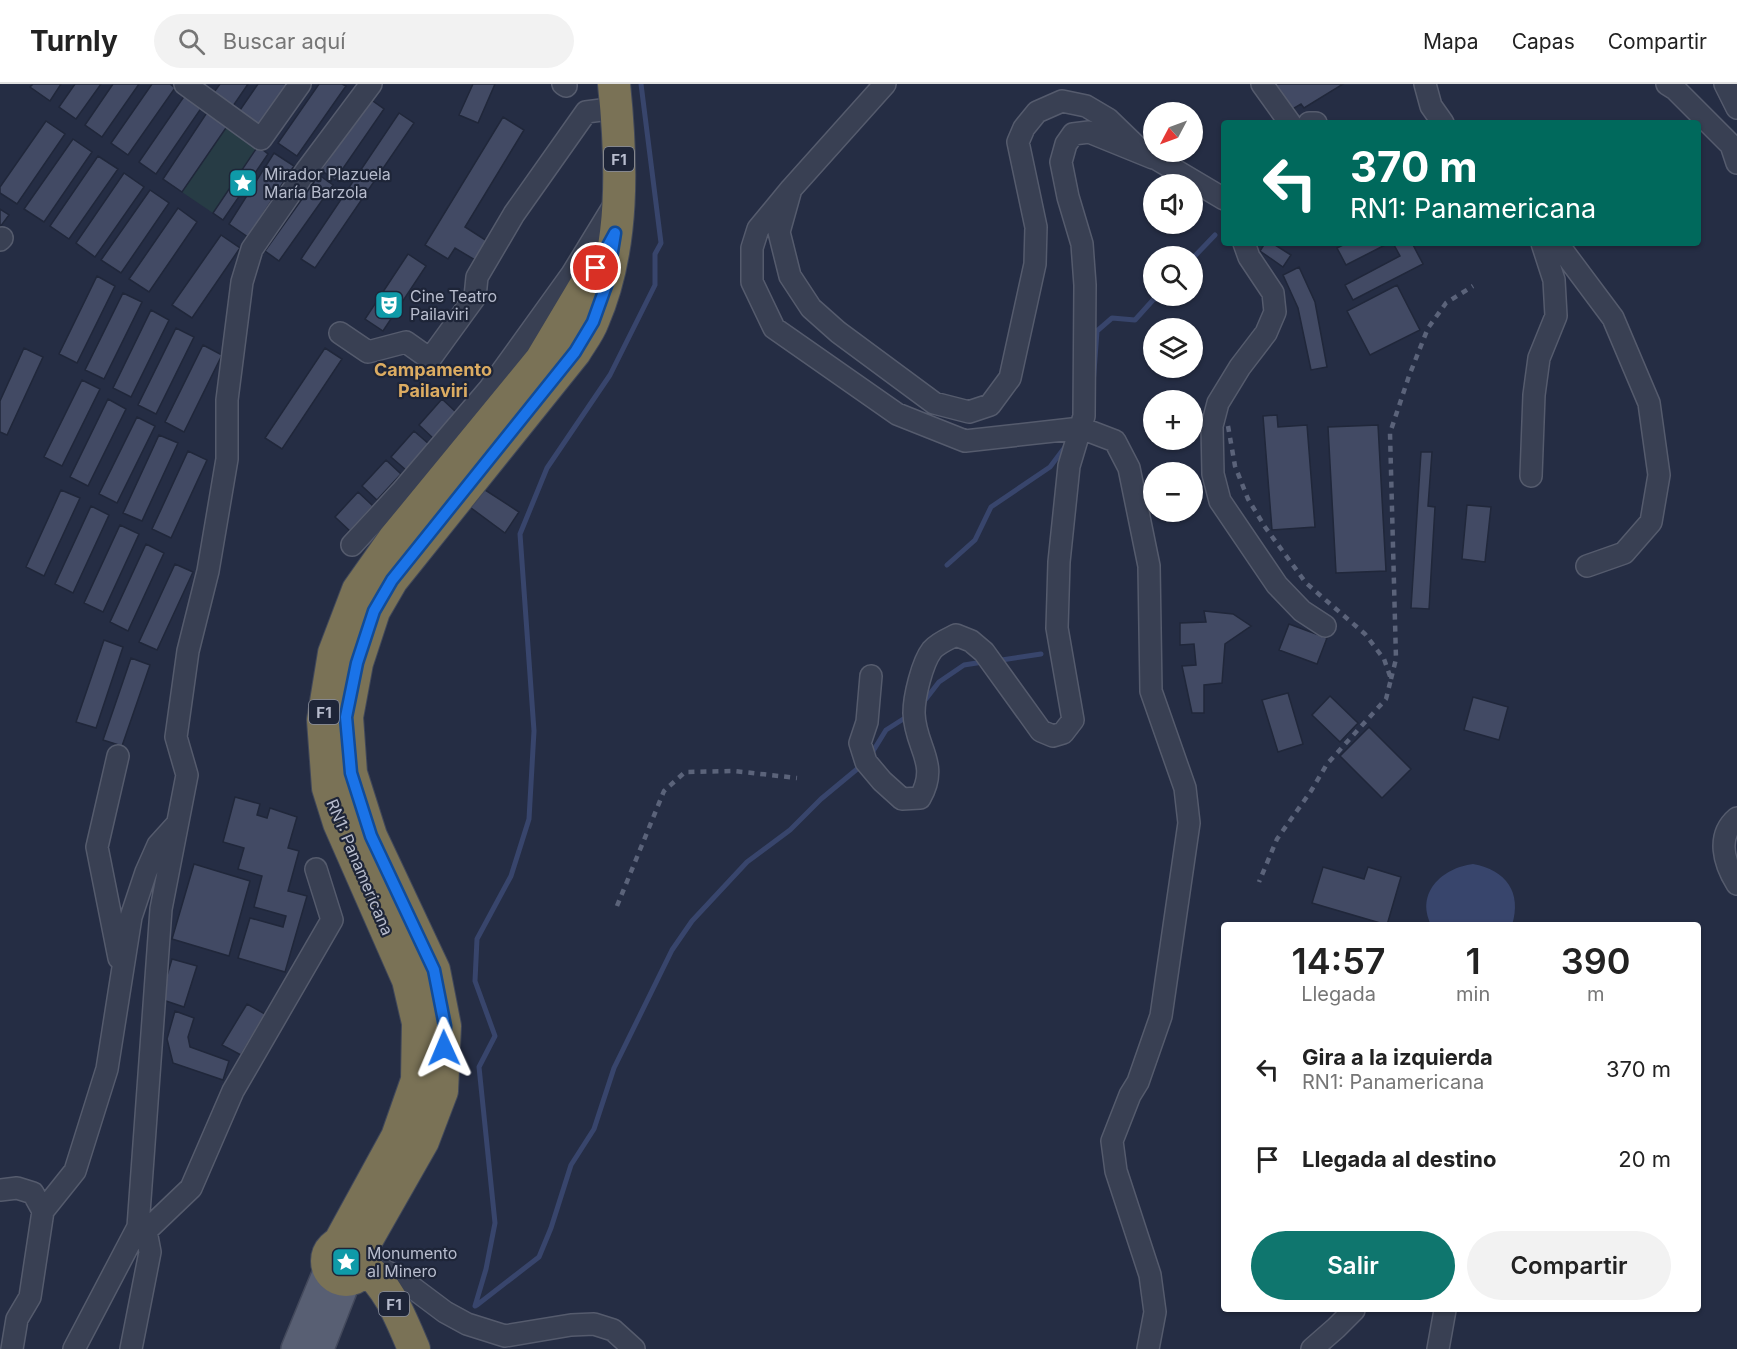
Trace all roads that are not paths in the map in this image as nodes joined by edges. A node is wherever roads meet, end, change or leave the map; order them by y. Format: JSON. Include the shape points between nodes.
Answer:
{"nodes":[{"id":1,"x":185,"y":84,"type":"edge"},
{"id":2,"x":300,"y":84,"type":"edge"},
{"id":3,"x":371,"y":84,"type":"edge"},
{"id":4,"x":885,"y":84,"type":"edge"},
{"id":5,"x":1262,"y":84,"type":"edge"},
{"id":6,"x":1425,"y":84,"type":"edge"},
{"id":7,"x":1668,"y":84,"type":"edge"},
{"id":8,"x":1725,"y":84,"type":"edge"},
{"id":9,"x":615,"y":96,"type":"edge"},
{"id":10,"x":1737,"y":108,"type":"edge"},
{"id":11,"x":1288,"y":120,"type":"edge"},
{"id":12,"x":1441,"y":120,"type":"edge"},
{"id":13,"x":1143,"y":151,"type":"edge"},
{"id":14,"x":1143,"y":154,"type":"edge"},
{"id":15,"x":1161,"y":162,"type":"edge"},
{"id":16,"x":1737,"y":163,"type":"edge"},
{"id":17,"x":791,"y":189,"type":"junction"},
{"id":18,"x":1221,"y":197,"type":"edge"},
{"id":19,"x":617,"y":200,"type":"junction"},
{"id":20,"x":1245,"y":246,"type":"edge"},
{"id":21,"x":1543,"y":246,"type":"edge"},
{"id":22,"x":1559,"y":246,"type":"edge"},
{"id":23,"x":340,"y":333,"type":"dead end"},
{"id":24,"x":1080,"y":428,"type":"junction"},
{"id":25,"x":1531,"y":476,"type":"dead end"},
{"id":26,"x":352,"y":545,"type":"dead end"},
{"id":27,"x":1587,"y":566,"type":"dead end"},
{"id":28,"x":1325,"y":626,"type":"dead end"},
{"id":29,"x":871,"y":676,"type":"dead end"},
{"id":30,"x":118,"y":756,"type":"dead end"},
{"id":31,"x":1737,"y":818,"type":"edge"},
{"id":32,"x":177,"y":824,"type":"junction"},
{"id":33,"x":316,"y":869,"type":"dead end"},
{"id":34,"x":1737,"y":884,"type":"edge"},
{"id":35,"x":122,"y":971,"type":"junction"},
{"id":36,"x":0,"y":1190,"type":"edge"},
{"id":37,"x":43,"y":1211,"type":"junction"},
{"id":38,"x":142,"y":1229,"type":"junction"},
{"id":39,"x":351,"y":1261,"type":"junction"},
{"id":40,"x":1352,"y":1312,"type":"edge"},
{"id":41,"x":1445,"y":1312,"type":"edge"},
{"id":42,"x":8,"y":1322,"type":"edge"},
{"id":43,"x":12,"y":1349,"type":"edge"},
{"id":44,"x":74,"y":1349,"type":"edge"},
{"id":45,"x":131,"y":1349,"type":"edge"},
{"id":46,"x":295,"y":1349,"type":"edge"},
{"id":47,"x":320,"y":1349,"type":"edge"},
{"id":48,"x":414,"y":1349,"type":"edge"},
{"id":49,"x":634,"y":1349,"type":"edge"},
{"id":50,"x":1148,"y":1349,"type":"edge"},
{"id":51,"x":1312,"y":1349,"type":"edge"},
{"id":52,"x":1438,"y":1349,"type":"edge"}],
"edges":[{"from":1,"to":2,"type":"street","via":[[261,140]]},
{"from":3,"to":32,"type":"street","via":[[252,249],[242,282],[227,400],[227,459],[208,571],[188,651],[176,737],[187,775]]},
{"from":4,"to":17,"type":"street"},
{"from":5,"to":11,"type":"street"},
{"from":6,"to":12,"type":"street","via":[[1431,106]]},
{"from":7,"to":16,"type":"street","via":[[1731,145]]},
{"from":8,"to":10,"type":"street"},
{"from":9,"to":19,"type":"highway","name":"RN1: Panamericana","number":"F1"},
{"from":9,"to":23,"type":"street","via":[[585,112],[514,214],[477,277],[476,297],[430,359],[406,342],[368,352]]},
{"from":13,"to":17,"type":"street","via":[[1108,119],[1086,106],[1062,101],[1037,112],[1024,128],[1018,142],[1036,227],[1035,264],[1010,378],[990,405],[969,412],[934,403],[811,308],[790,276],[779,232]]},
{"from":14,"to":24,"type":"street","via":[[1089,132],[1073,134],[1061,162],[1082,244],[1085,285],[1084,416]]},
{"from":15,"to":18,"type":"street"},
{"from":17,"to":24,"type":"street","via":[[758,229],[752,248],[752,282],[774,328],[897,414],[965,441]]},
{"from":19,"to":26,"type":"street","via":[[572,274],[490,388]]},
{"from":19,"to":39,"type":"highway","name":"RN1: Panamericana","number":"F1","via":[[607,283],[593,322],[567,362],[392,580],[374,611],[357,663],[346,717],[351,773],[371,836],[434,970],[445,1026],[442,1091],[435,1111],[423,1141]]},
{"from":20,"to":28,"type":"street","via":[[1273,293],[1275,312],[1266,333],[1218,403],[1212,426],[1213,474],[1220,501],[1277,585],[1302,611]]},
{"from":21,"to":25,"type":"street","via":[[1554,280],[1556,316],[1539,358]]},
{"from":22,"to":27,"type":"street","via":[[1613,318],[1629,353],[1649,403],[1659,475],[1651,522],[1624,553]]},
{"from":24,"to":29,"type":"street","via":[[1069,466],[1059,562],[1057,628],[1073,720],[1063,733],[1053,736],[1041,731],[984,652],[956,635],[932,650],[920,679],[914,713],[929,771],[927,786],[920,798],[903,799],[866,762],[860,743],[867,722]]},
{"from":24,"to":50,"type":"street","via":[[1115,441],[1129,468],[1149,566],[1151,691],[1185,788],[1189,823],[1161,1016],[1112,1141],[1116,1172],[1150,1275],[1155,1311]]},
{"from":30,"to":35,"type":"street","via":[[97,847]]},
{"from":31,"to":34,"type":"street","via":[[1729,825],[1723,843],[1728,869]]},
{"from":32,"to":35,"type":"street","via":[[158,845],[146,872],[130,917]]},
{"from":32,"to":38,"type":"street","via":[[161,909]]},
{"from":33,"to":38,"type":"street","via":[[332,920],[233,1091],[191,1188]]},
{"from":35,"to":37,"type":"street","via":[[106,1069],[75,1171]]},
{"from":36,"to":37,"type":"street","via":[[17,1188],[33,1193]]},
{"from":37,"to":42,"type":"street","via":[[30,1297]]},
{"from":38,"to":44,"type":"street"},
{"from":38,"to":45,"type":"street","via":[[150,1252]]},
{"from":39,"to":46,"type":"main road"},
{"from":39,"to":47,"type":"main road"},
{"from":39,"to":48,"type":"highway","number":"F1","via":[[378,1278],[393,1300]]},
{"from":39,"to":49,"type":"street","via":[[405,1282],[467,1324],[506,1336],[594,1324],[612,1330]]},
{"from":40,"to":51,"type":"street"},
{"from":41,"to":52,"type":"street"},
{"from":42,"to":43,"type":"street"}]}
